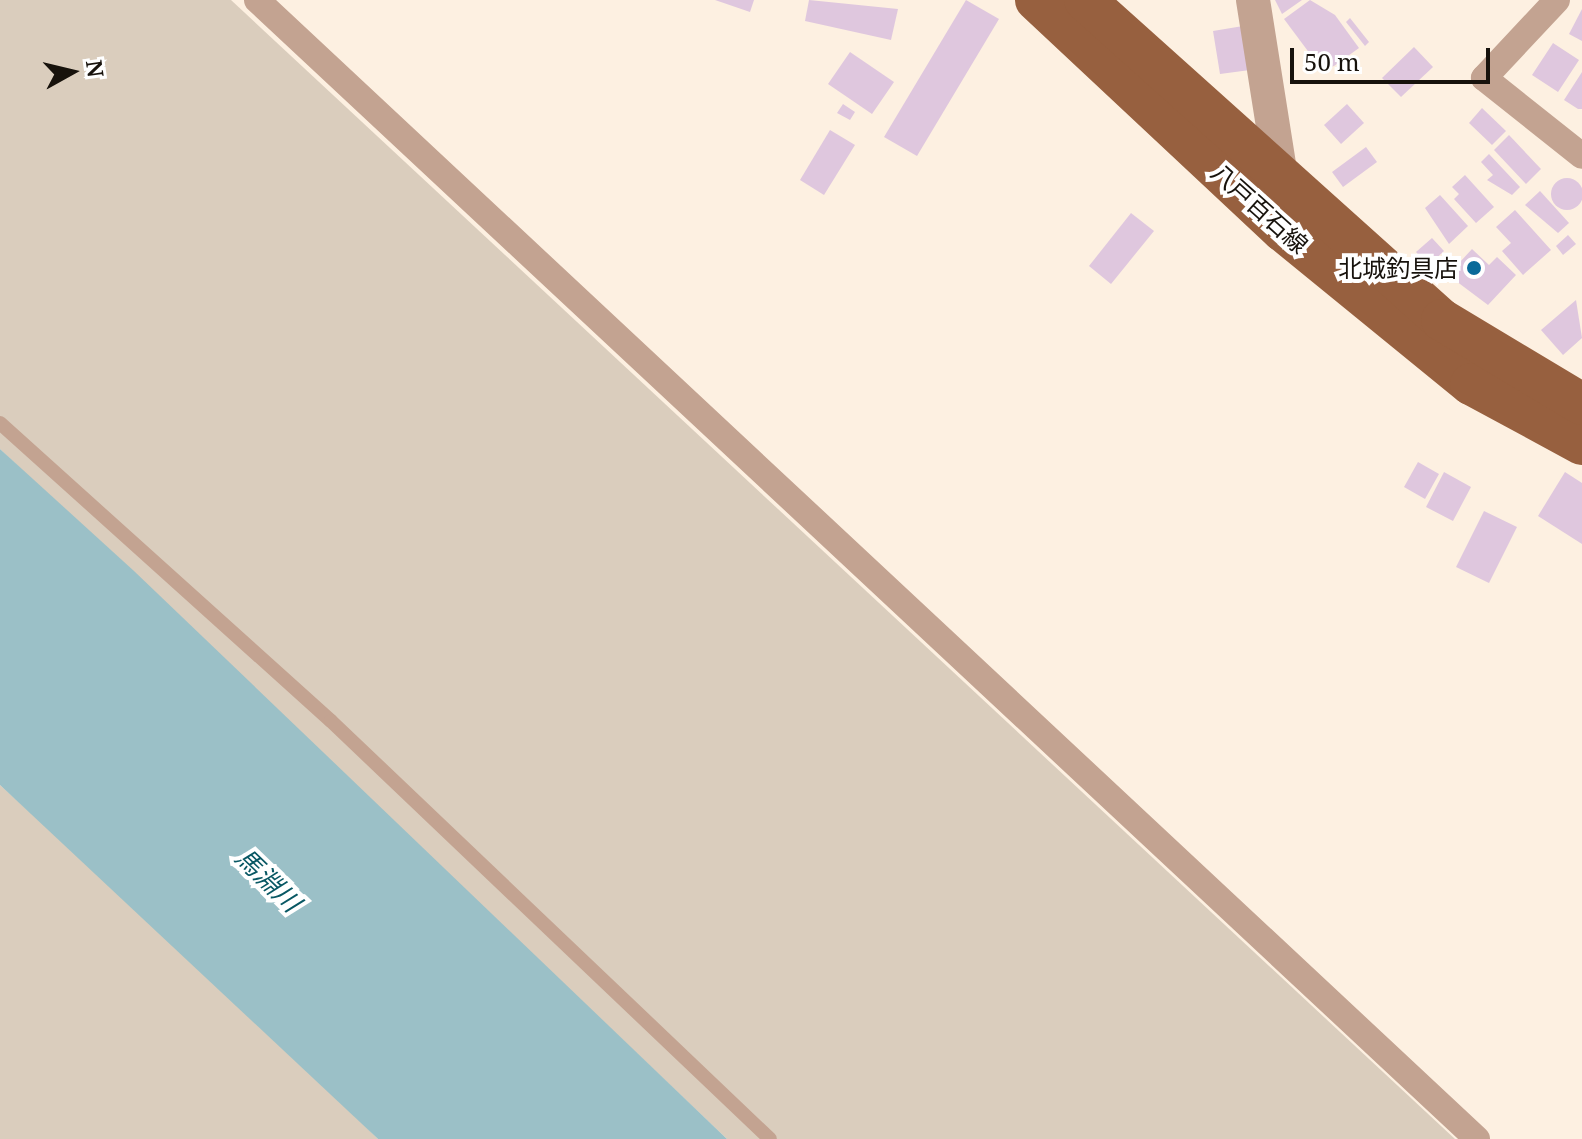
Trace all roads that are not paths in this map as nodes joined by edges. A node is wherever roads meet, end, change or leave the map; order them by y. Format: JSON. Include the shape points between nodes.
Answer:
{"nodes":[{"id":1,"x":257,"y":0,"type":"edge"},
{"id":2,"x":1036,"y":0,"type":"edge"},
{"id":3,"x":1085,"y":0,"type":"edge"},
{"id":4,"x":1253,"y":0,"type":"edge"},
{"id":5,"x":1557,"y":0,"type":"edge"},
{"id":6,"x":1582,"y":156,"type":"edge"},
{"id":7,"x":1283,"y":183,"type":"junction"},
{"id":8,"x":1282,"y":230,"type":"junction"},
{"id":9,"x":1582,"y":404,"type":"edge"},
{"id":10,"x":0,"y":423,"type":"edge"},
{"id":11,"x":1582,"y":444,"type":"edge"},
{"id":12,"x":770,"y":1139,"type":"edge"},
{"id":13,"x":1477,"y":1139,"type":"edge"}],
"edges":[{"from":1,"to":13,"type":"street"},
{"from":2,"to":8,"type":"main road","name":"八戸百石線"},
{"from":3,"to":7,"type":"main road","name":"八戸百石線"},
{"from":4,"to":7,"type":"street"},
{"from":5,"to":6,"type":"street","via":[[1484,78]]},
{"from":7,"to":8,"type":"street"},
{"from":7,"to":9,"type":"main road","name":"八戸百石線","via":[[1442,320]]},
{"from":8,"to":11,"type":"main road","name":"八戸百石線","via":[[1471,384]]},
{"from":10,"to":12,"type":"lane","via":[[331,721]]}]}
